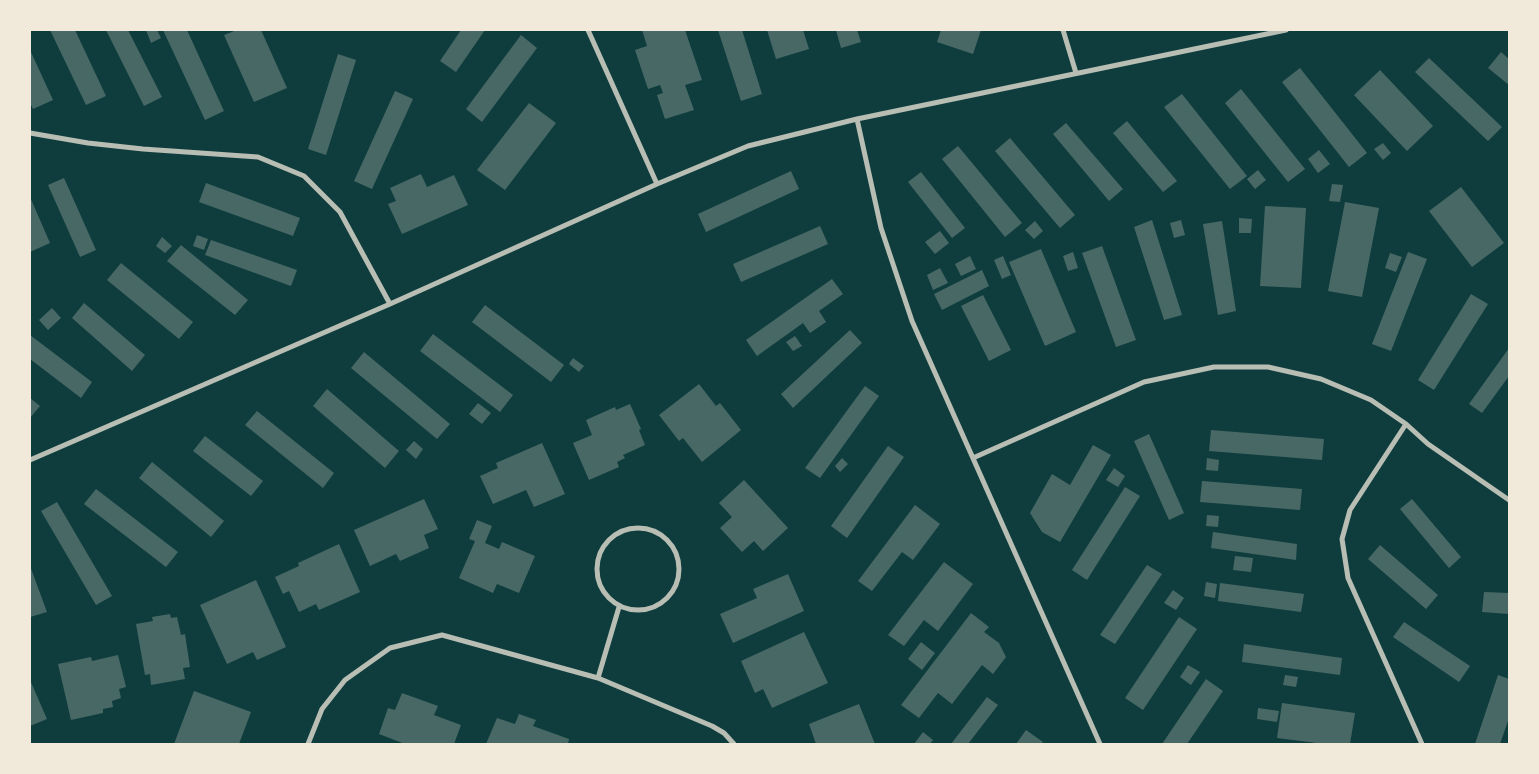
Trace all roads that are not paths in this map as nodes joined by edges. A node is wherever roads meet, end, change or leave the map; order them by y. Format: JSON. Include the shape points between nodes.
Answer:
{"nodes":[{"id":1,"x":588,"y":30,"type":"edge"},
{"id":2,"x":1062,"y":30,"type":"edge"},
{"id":3,"x":1286,"y":30,"type":"edge"},
{"id":4,"x":1076,"y":73,"type":"junction"},
{"id":5,"x":857,"y":119,"type":"junction"},
{"id":6,"x":30,"y":133,"type":"edge"},
{"id":7,"x":658,"y":184,"type":"junction"},
{"id":8,"x":390,"y":304,"type":"junction"},
{"id":9,"x":1406,"y":424,"type":"junction"},
{"id":10,"x":973,"y":458,"type":"junction"},
{"id":11,"x":30,"y":460,"type":"edge"},
{"id":12,"x":1509,"y":500,"type":"edge"},
{"id":13,"x":620,"y":607,"type":"junction"},
{"id":14,"x":598,"y":678,"type":"junction"},
{"id":15,"x":308,"y":744,"type":"edge"},
{"id":16,"x":734,"y":744,"type":"edge"},
{"id":17,"x":1100,"y":744,"type":"edge"},
{"id":18,"x":1422,"y":744,"type":"edge"}],
"edges":[{"from":1,"to":7,"type":"street"},
{"from":2,"to":4,"type":"street"},
{"from":3,"to":4,"type":"street"},
{"from":4,"to":5,"type":"street"},
{"from":5,"to":7,"type":"street","via":[[748,146]]},
{"from":5,"to":10,"type":"street","via":[[881,228],[912,321]]},
{"from":6,"to":8,"type":"street","via":[[143,149],[258,156],[304,176],[340,212]]},
{"from":7,"to":8,"type":"street"},
{"from":8,"to":11,"type":"street"},
{"from":9,"to":10,"type":"street","via":[[1370,400],[1321,379],[1268,367],[1214,367],[1144,382]]},
{"from":9,"to":12,"type":"street","via":[[1428,444]]},
{"from":9,"to":18,"type":"street","via":[[1350,510],[1342,539],[1348,578]]},
{"from":10,"to":17,"type":"street"},
{"from":13,"to":13,"type":"street","via":[[633,611],[647,610],[670,596],[680,571],[678,557],[662,535],[649,529],[622,531],[610,538],[602,549],[596,575],[600,588]]},
{"from":13,"to":14,"type":"street"},
{"from":14,"to":15,"type":"street","via":[[442,635],[390,648],[345,680],[322,709]]},
{"from":14,"to":16,"type":"street","via":[[712,726]]}]}
